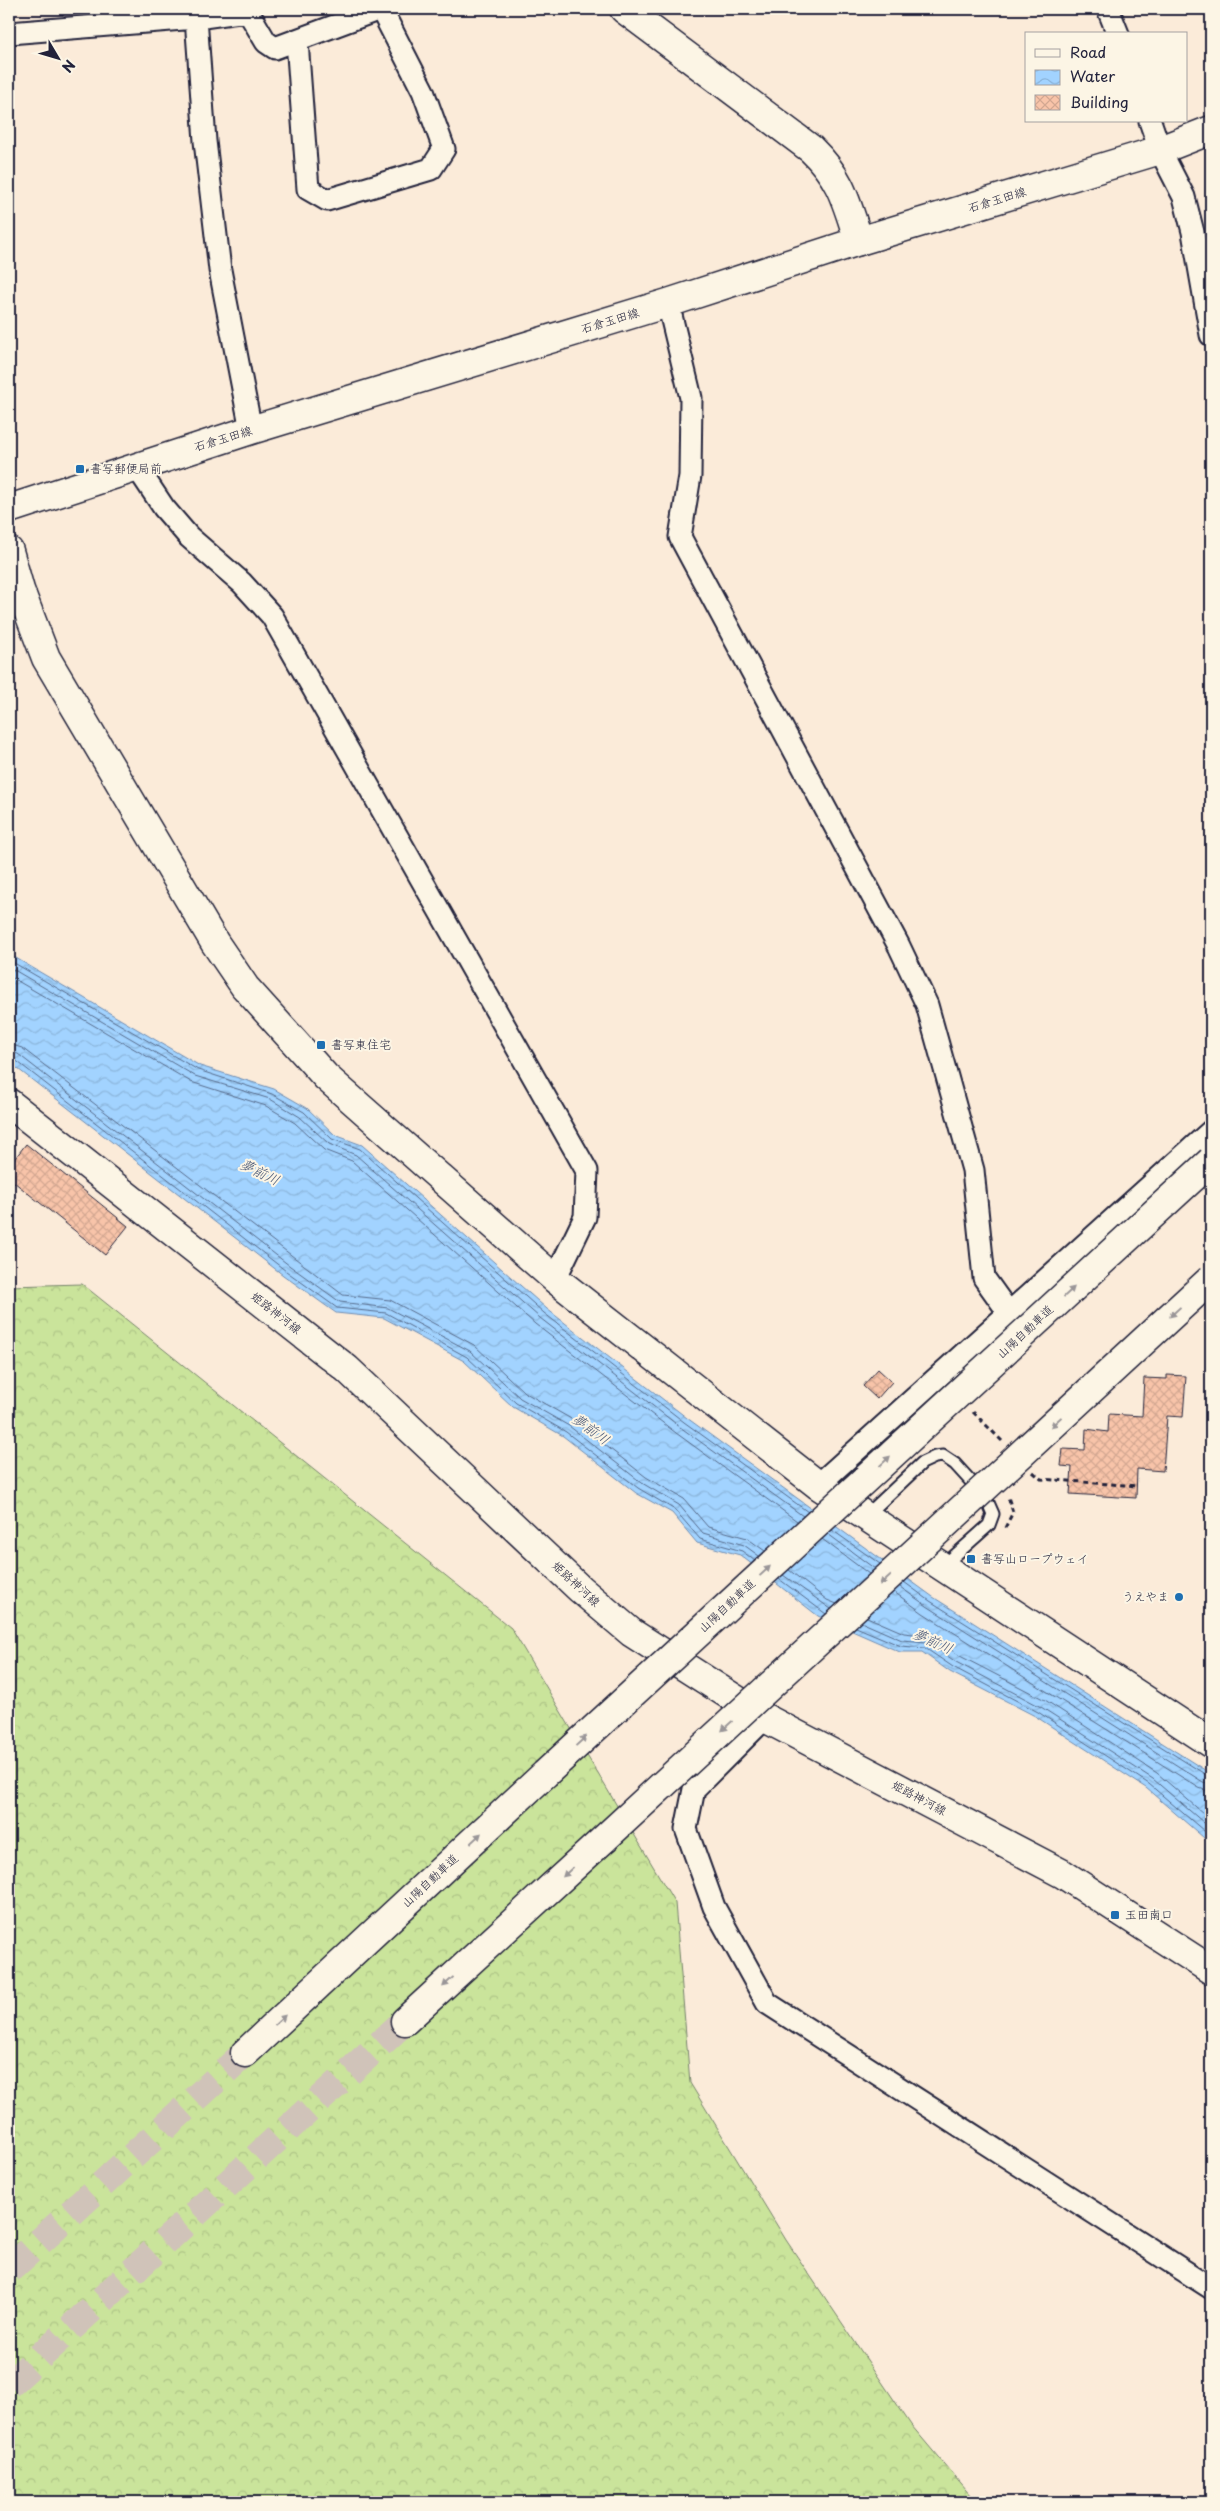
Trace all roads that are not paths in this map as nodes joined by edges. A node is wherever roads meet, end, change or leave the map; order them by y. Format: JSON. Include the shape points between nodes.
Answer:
{"nodes":[{"id":1,"x":381,"y":9,"type":"edge"},
{"id":2,"x":624,"y":9,"type":"edge"},
{"id":3,"x":1108,"y":9,"type":"edge"},
{"id":4,"x":196,"y":18,"type":"junction"},
{"id":5,"x":1117,"y":32,"type":"edge"},
{"id":6,"x":9,"y":33,"type":"edge"},
{"id":7,"x":297,"y":41,"type":"junction"},
{"id":8,"x":1150,"y":122,"type":"edge"},
{"id":9,"x":1211,"y":130,"type":"edge"},
{"id":10,"x":1160,"y":150,"type":"junction"},
{"id":11,"x":859,"y":241,"type":"junction"},
{"id":12,"x":668,"y":304,"type":"junction"},
{"id":13,"x":1211,"y":332,"type":"edge"},
{"id":14,"x":251,"y":430,"type":"junction"},
{"id":15,"x":136,"y":466,"type":"junction"},
{"id":16,"x":9,"y":509,"type":"edge"},
{"id":17,"x":9,"y":551,"type":"edge"},
{"id":18,"x":9,"y":1103,"type":"edge"},
{"id":19,"x":1211,"y":1131,"type":"edge"},
{"id":20,"x":1211,"y":1161,"type":"edge"},
{"id":21,"x":555,"y":1279,"type":"junction"},
{"id":22,"x":1211,"y":1279,"type":"edge"},
{"id":23,"x":1009,"y":1313,"type":"junction"},
{"id":24,"x":818,"y":1485,"type":"junction"},
{"id":25,"x":866,"y":1516,"type":"junction"},
{"id":26,"x":942,"y":1567,"type":"junction"},
{"id":27,"x":765,"y":1718,"type":"junction"},
{"id":28,"x":1211,"y":1743,"type":"edge"},
{"id":29,"x":1211,"y":1970,"type":"edge"},
{"id":30,"x":405,"y":2021,"type":"tunnel mouth"},
{"id":31,"x":245,"y":2053,"type":"tunnel mouth"},
{"id":32,"x":1211,"y":2288,"type":"edge"}],
"edges":[{"from":1,"to":7,"type":"street"},
{"from":1,"to":7,"type":"street","via":[[423,91],[444,150],[431,169],[328,200],[308,188]]},
{"from":2,"to":11,"type":"main road","via":[[804,143],[823,161],[841,188]]},
{"from":3,"to":5,"type":"street"},
{"from":4,"to":6,"type":"street"},
{"from":4,"to":7,"type":"street","via":[[239,12],[250,15],[266,42],[275,48]]},
{"from":4,"to":14,"type":"street","via":[[205,141],[220,270]]},
{"from":8,"to":10,"type":"street"},
{"from":9,"to":10,"type":"main road","name":"石倉玉田線"},
{"from":10,"to":11,"type":"main road","name":"石倉玉田線"},
{"from":10,"to":13,"type":"street","via":[[1184,197]]},
{"from":11,"to":12,"type":"main road","name":"石倉玉田線"},
{"from":12,"to":14,"type":"main road","name":"石倉玉田線"},
{"from":12,"to":23,"type":"street","via":[[691,398],[690,476],[680,537],[899,946],[927,1005],[973,1170],[984,1278]]},
{"from":14,"to":15,"type":"main road","name":"石倉玉田線"},
{"from":15,"to":16,"type":"main road","name":"石倉玉田線"},
{"from":15,"to":21,"type":"street","via":[[164,508],[189,537],[242,583],[272,616],[587,1171],[585,1217]]},
{"from":17,"to":21,"type":"main road","via":[[46,658],[215,943],[245,987],[326,1077]]},
{"from":18,"to":27,"type":"main road","name":"姫路神河線","via":[[347,1369],[592,1600],[632,1633]]},
{"from":19,"to":23,"type":"street"},
{"from":31,"to":20,"type":"main road","name":"山陽自動車道","one_way":true,"bridge":true},
{"from":21,"to":24,"type":"main road"},
{"from":22,"to":30,"type":"main road","one_way":true,"bridge":true},
{"from":23,"to":24,"type":"street"},
{"from":24,"to":25,"type":"main road"},
{"from":25,"to":26,"type":"main road"},
{"from":25,"to":26,"type":"lane","via":[[922,1462],[934,1457],[949,1459],[986,1498],[993,1514],[989,1524]]},
{"from":26,"to":28,"type":"main road"},
{"from":27,"to":29,"type":"main road","name":"姫路神河線","via":[[1063,1874]]},
{"from":27,"to":32,"type":"street","via":[[694,1789],[686,1829],[714,1907],[767,2003]]}]}
